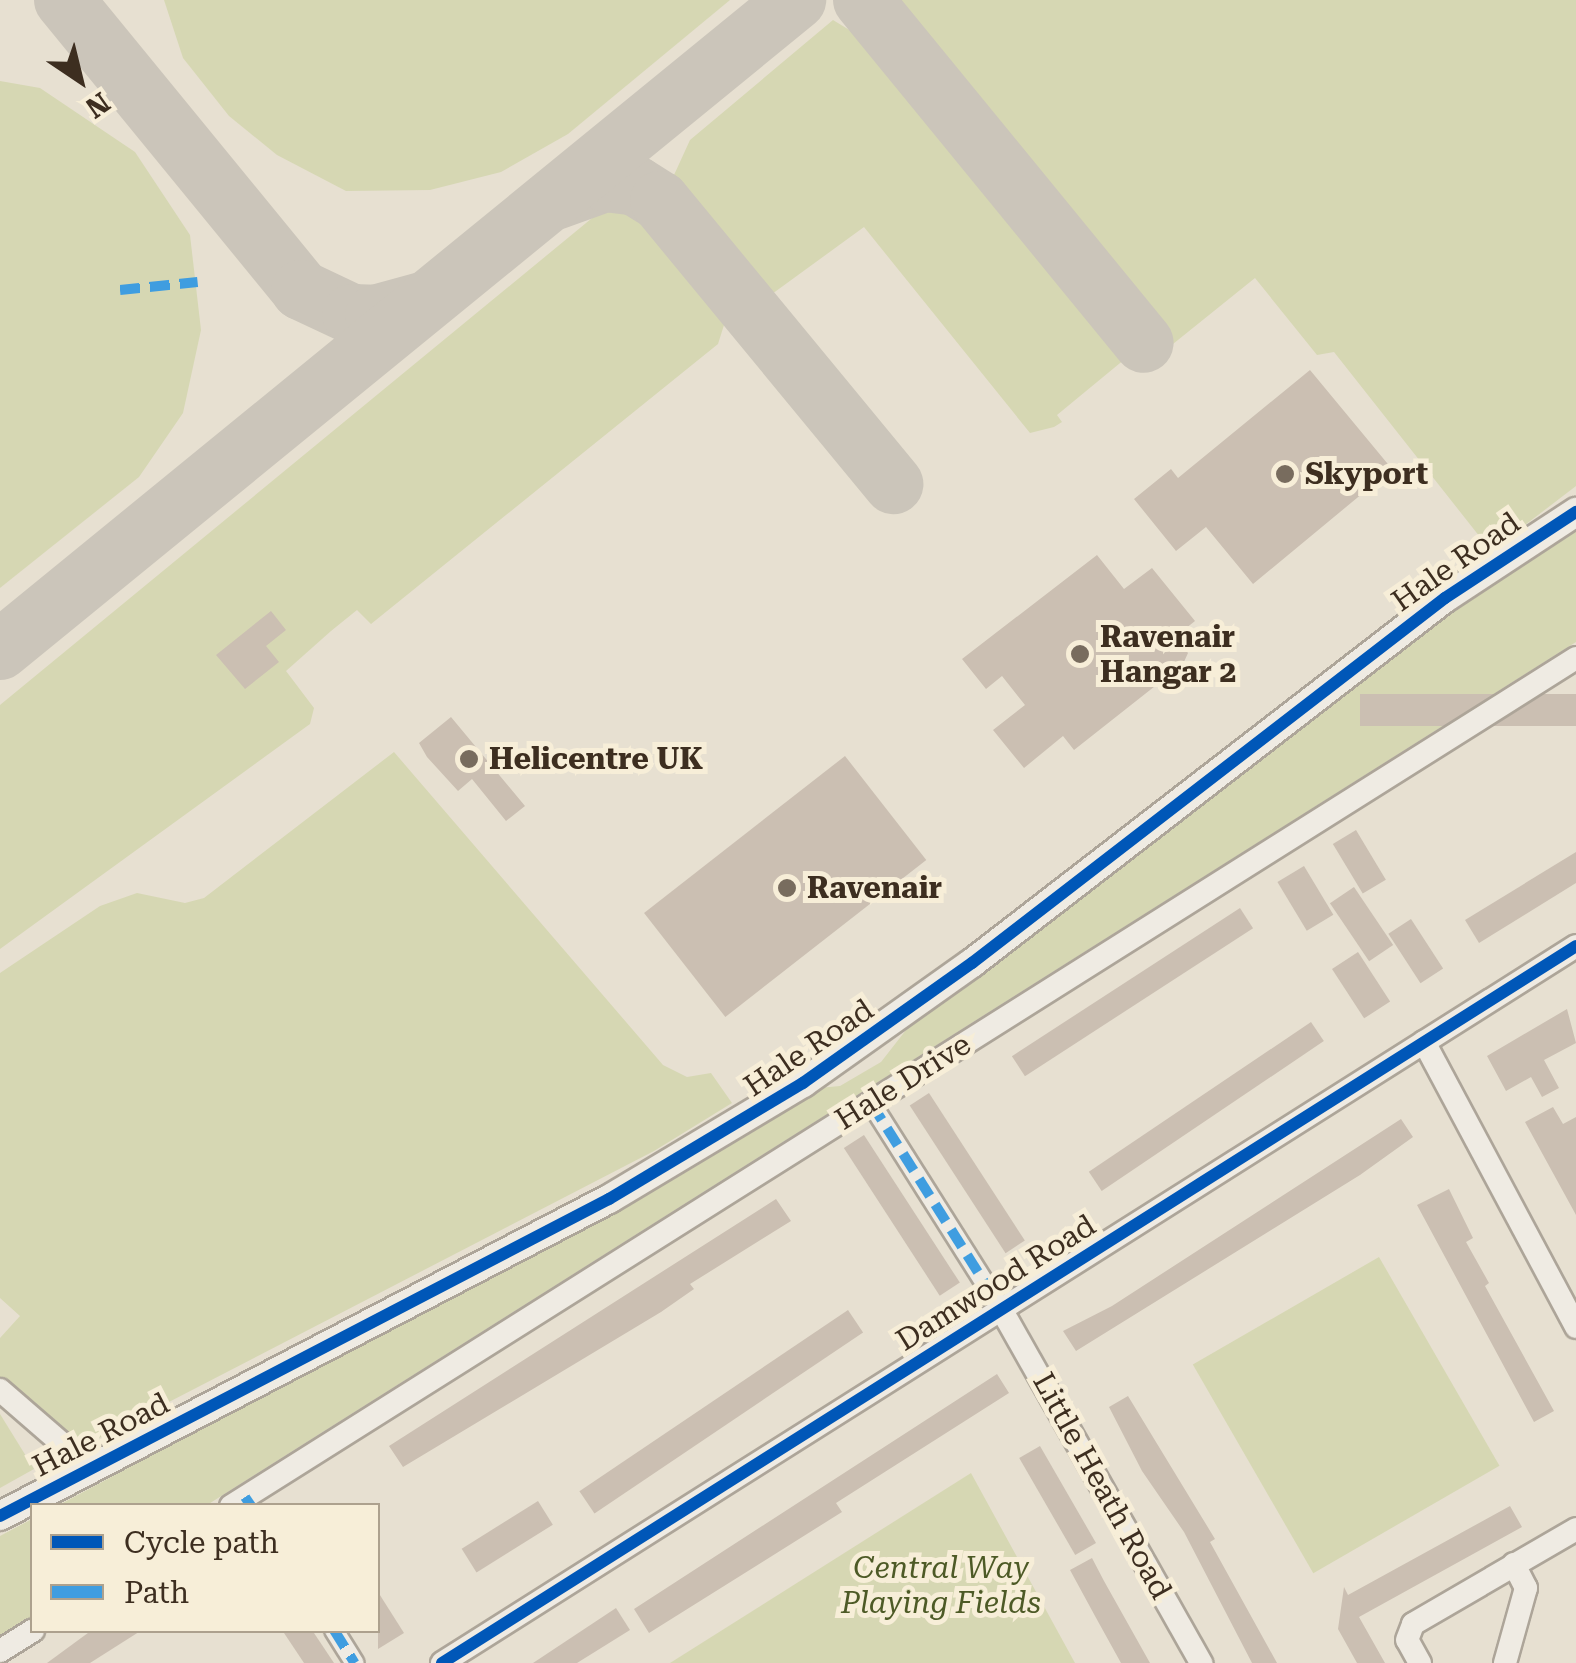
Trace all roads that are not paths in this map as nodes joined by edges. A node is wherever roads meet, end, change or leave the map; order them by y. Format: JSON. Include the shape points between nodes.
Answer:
{"nodes":[{"id":1,"x":1576,"y":512,"type":"edge"},
{"id":2,"x":1576,"y":658,"type":"edge"},
{"id":3,"x":1576,"y":946,"type":"edge"},
{"id":4,"x":1424,"y":1042,"type":"junction"},
{"id":5,"x":871,"y":1103,"type":"junction"},
{"id":6,"x":1570,"y":1300,"type":"edge"},
{"id":7,"x":1001,"y":1309,"type":"junction"},
{"id":8,"x":1576,"y":1328,"type":"edge"},
{"id":9,"x":0,"y":1390,"type":"edge"},
{"id":10,"x":90,"y":1468,"type":"junction"},
{"id":11,"x":242,"y":1503,"type":"edge"},
{"id":12,"x":0,"y":1516,"type":"edge"},
{"id":13,"x":1576,"y":1529,"type":"edge"},
{"id":14,"x":1514,"y":1564,"type":"junction"},
{"id":15,"x":30,"y":1632,"type":"edge"},
{"id":16,"x":336,"y":1633,"type":"edge"},
{"id":17,"x":0,"y":1651,"type":"edge"},
{"id":18,"x":355,"y":1663,"type":"edge"},
{"id":19,"x":442,"y":1663,"type":"edge"},
{"id":20,"x":1201,"y":1663,"type":"edge"},
{"id":21,"x":1420,"y":1663,"type":"edge"},
{"id":22,"x":1505,"y":1663,"type":"edge"}],
"edges":[{"from":1,"to":10,"type":"street","name":"Hale Road","via":[[1445,598],[972,962],[803,1083],[610,1199]]},
{"from":2,"to":5,"type":"street","name":"Hale Drive"},
{"from":3,"to":4,"type":"street","name":"Damwood Road"},
{"from":4,"to":6,"type":"street"},
{"from":4,"to":7,"type":"street","name":"Damwood Road"},
{"from":5,"to":7,"type":"street"},
{"from":5,"to":11,"type":"street","name":"Hale Drive"},
{"from":6,"to":8,"type":"street"},
{"from":7,"to":19,"type":"street","name":"Damwood Road"},
{"from":7,"to":20,"type":"street","name":"Little Heath Road"},
{"from":9,"to":10,"type":"street"},
{"from":10,"to":12,"type":"street","name":"Hale Road"},
{"from":13,"to":14,"type":"street"},
{"from":14,"to":21,"type":"street","via":[[1413,1624],[1407,1640]]},
{"from":14,"to":22,"type":"street","via":[[1526,1588]]},
{"from":15,"to":17,"type":"street"},
{"from":16,"to":18,"type":"street"}]}
